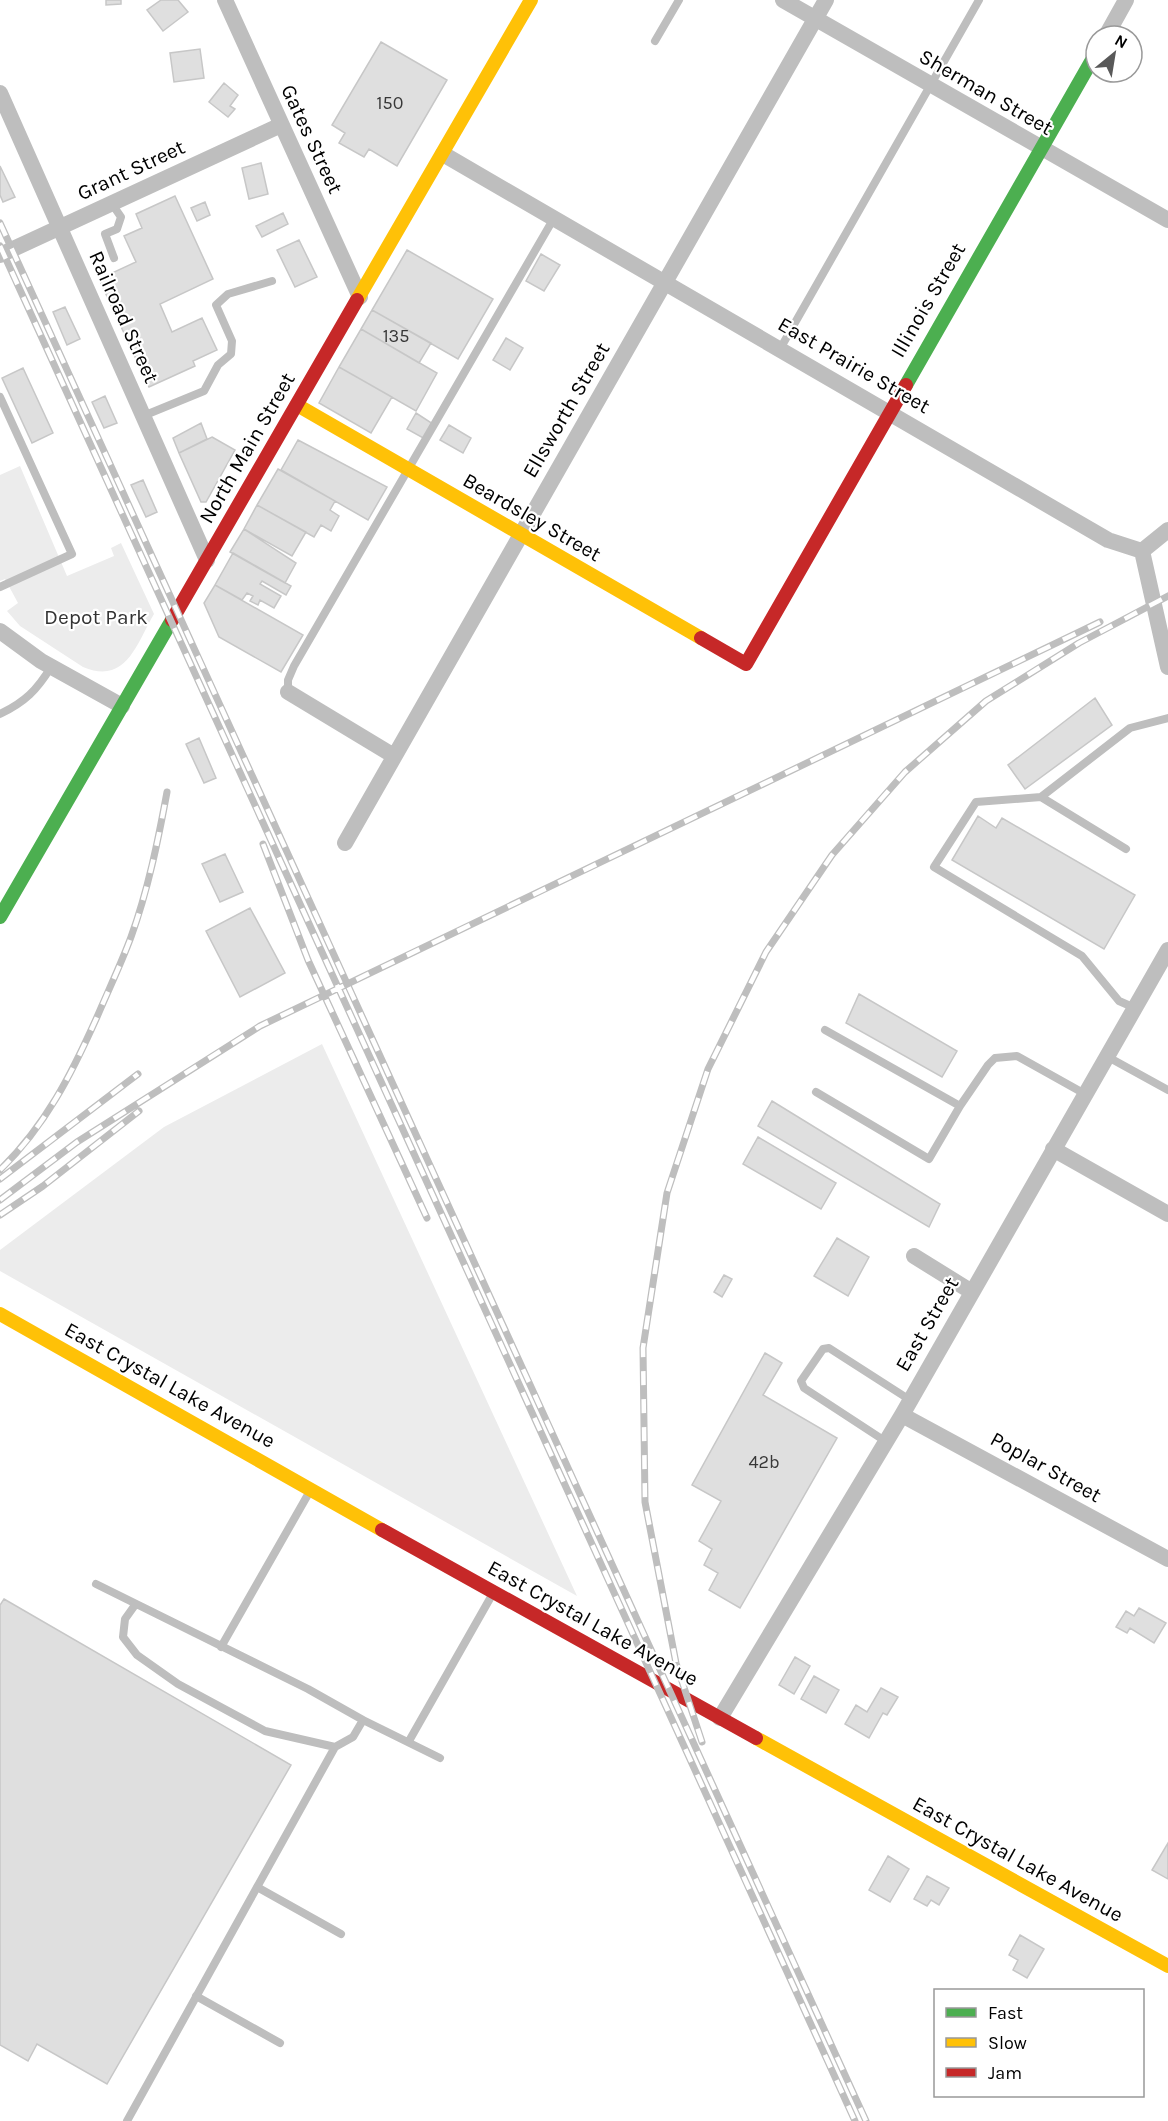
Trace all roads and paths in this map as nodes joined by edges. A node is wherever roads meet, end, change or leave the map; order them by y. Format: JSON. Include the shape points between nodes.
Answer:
{"nodes":[{"id":1,"x":531,"y":0,"type":"edge"},
{"id":2,"x":679,"y":0,"type":"edge"},
{"id":3,"x":783,"y":0,"type":"edge"},
{"id":4,"x":826,"y":0,"type":"edge"},
{"id":5,"x":979,"y":0,"type":"edge"},
{"id":6,"x":1126,"y":0,"type":"edge"},
{"id":7,"x":231,"y":4,"type":"edge"},
{"id":8,"x":815,"y":19,"type":"junction"},
{"id":9,"x":1113,"y":24,"type":"edge"},
{"id":10,"x":655,"y":41,"type":"dead end"},
{"id":11,"x":1084,"y":74,"type":"edge"},
{"id":12,"x":930,"y":86,"type":"junction"},
{"id":13,"x":0,"y":93,"type":"edge"},
{"id":14,"x":281,"y":125,"type":"junction"},
{"id":15,"x":1041,"y":149,"type":"junction"},
{"id":16,"x":443,"y":154,"type":"junction"},
{"id":17,"x":112,"y":204,"type":"junction"},
{"id":18,"x":554,"y":218,"type":"junction"},
{"id":19,"x":1168,"y":220,"type":"edge"},
{"id":20,"x":60,"y":228,"type":"junction"},
{"id":21,"x":0,"y":255,"type":"edge"},
{"id":22,"x":114,"y":258,"type":"dead end"},
{"id":23,"x":272,"y":281,"type":"dead end"},
{"id":24,"x":664,"y":282,"type":"junction"},
{"id":25,"x":360,"y":297,"type":"junction"},
{"id":26,"x":780,"y":349,"type":"junction"},
{"id":27,"x":0,"y":397,"type":"edge"},
{"id":28,"x":297,"y":405,"type":"junction"},
{"id":29,"x":890,"y":412,"type":"junction"},
{"id":30,"x":143,"y":416,"type":"junction"},
{"id":31,"x":409,"y":471,"type":"junction"},
{"id":32,"x":1168,"y":530,"type":"edge"},
{"id":33,"x":521,"y":534,"type":"junction"},
{"id":34,"x":1142,"y":551,"type":"junction"},
{"id":35,"x":207,"y":560,"type":"junction"},
{"id":36,"x":0,"y":587,"type":"edge"},
{"id":37,"x":0,"y":631,"type":"edge"},
{"id":38,"x":746,"y":664,"type":"joint"},
{"id":39,"x":51,"y":667,"type":"junction"},
{"id":40,"x":1168,"y":667,"type":"edge"},
{"id":41,"x":288,"y":692,"type":"joint"},
{"id":42,"x":122,"y":706,"type":"junction"},
{"id":43,"x":0,"y":714,"type":"edge"},
{"id":44,"x":1168,"y":718,"type":"edge"},
{"id":45,"x":394,"y":756,"type":"junction"},
{"id":46,"x":1041,"y":797,"type":"junction"},
{"id":47,"x":345,"y":843,"type":"dead end"},
{"id":48,"x":1126,"y":849,"type":"dead end"},
{"id":49,"x":1,"y":912,"type":"edge"},
{"id":50,"x":1168,"y":950,"type":"edge"},
{"id":51,"x":1136,"y":1009,"type":"junction"},
{"id":52,"x":825,"y":1030,"type":"dead end"},
{"id":53,"x":1108,"y":1057,"type":"junction"},
{"id":54,"x":1168,"y":1090,"type":"edge"},
{"id":55,"x":816,"y":1092,"type":"dead end"},
{"id":56,"x":1085,"y":1094,"type":"junction"},
{"id":57,"x":960,"y":1106,"type":"junction"},
{"id":58,"x":1053,"y":1149,"type":"junction"},
{"id":59,"x":1168,"y":1214,"type":"edge"},
{"id":60,"x":914,"y":1256,"type":"dead end"},
{"id":61,"x":972,"y":1292,"type":"junction"},
{"id":62,"x":0,"y":1314,"type":"edge"},
{"id":63,"x":906,"y":1407,"type":"junction"},
{"id":64,"x":885,"y":1441,"type":"junction"},
{"id":65,"x":311,"y":1489,"type":"junction"},
{"id":66,"x":1168,"y":1559,"type":"edge"},
{"id":67,"x":96,"y":1584,"type":"dead end"},
{"id":68,"x":494,"y":1592,"type":"junction"},
{"id":69,"x":135,"y":1605,"type":"junction"},
{"id":70,"x":222,"y":1647,"type":"junction"},
{"id":71,"x":720,"y":1718,"type":"junction"},
{"id":72,"x":363,"y":1720,"type":"junction"},
{"id":73,"x":410,"y":1742,"type":"junction"},
{"id":74,"x":335,"y":1747,"type":"junction"},
{"id":75,"x":440,"y":1758,"type":"dead end"},
{"id":76,"x":257,"y":1887,"type":"junction"},
{"id":77,"x":341,"y":1934,"type":"dead end"},
{"id":78,"x":1168,"y":1966,"type":"edge"},
{"id":79,"x":196,"y":1996,"type":"junction"},
{"id":80,"x":280,"y":2043,"type":"dead end"},
{"id":81,"x":127,"y":2121,"type":"edge"}],
"edges":[{"from":1,"to":16,"type":"street","name":"North Main Street"},
{"from":2,"to":10,"type":"lane"},
{"from":3,"to":8,"type":"street","name":"Sherman Street"},
{"from":4,"to":8,"type":"street","name":"Ellsworth Street"},
{"from":5,"to":12,"type":"lane"},
{"from":6,"to":9,"type":"street"},
{"from":7,"to":14,"type":"street","name":"Gates Street"},
{"from":8,"to":12,"type":"street","name":"Sherman Street"},
{"from":8,"to":24,"type":"street","name":"Ellsworth Street"},
{"from":11,"to":15,"type":"street","name":"Illinois Street"},
{"from":12,"to":15,"type":"street","name":"Sherman Street"},
{"from":12,"to":26,"type":"lane"},
{"from":13,"to":20,"type":"street","name":"Railroad Street"},
{"from":14,"to":17,"type":"street","name":"Grant Street"},
{"from":14,"to":25,"type":"street","name":"Gates Street"},
{"from":15,"to":19,"type":"street","name":"Sherman Street"},
{"from":15,"to":29,"type":"street","name":"Illinois Street"},
{"from":16,"to":18,"type":"street","name":"East Prairie Street"},
{"from":16,"to":25,"type":"street","name":"North Main Street"},
{"from":17,"to":20,"type":"street","name":"Grant Street"},
{"from":17,"to":22,"type":"lane","via":[[121,217],[117,229],[105,234]]},
{"from":18,"to":24,"type":"street","name":"East Prairie Street"},
{"from":18,"to":31,"type":"lane"},
{"from":20,"to":21,"type":"street","name":"Grant Street"},
{"from":20,"to":30,"type":"street","name":"Railroad Street"},
{"from":23,"to":30,"type":"lane","via":[[228,294],[216,305],[232,341],[231,354],[218,365],[204,391]]},
{"from":24,"to":26,"type":"street","name":"East Prairie Street"},
{"from":24,"to":33,"type":"street","name":"Ellsworth Street"},
{"from":25,"to":28,"type":"street","name":"North Main Street"},
{"from":26,"to":29,"type":"street","name":"East Prairie Street"},
{"from":27,"to":36,"type":"lane","via":[[72,554]]},
{"from":28,"to":31,"type":"street","name":"Beardsley Street"},
{"from":28,"to":35,"type":"street","name":"North Main Street"},
{"from":29,"to":34,"type":"street","name":"East Prairie Street","via":[[1108,540]]},
{"from":29,"to":38,"type":"street","name":"Illinois Street"},
{"from":30,"to":35,"type":"street","name":"Railroad Street"},
{"from":31,"to":33,"type":"street","name":"Beardsley Street"},
{"from":31,"to":41,"type":"lane","via":[[294,666]]},
{"from":32,"to":34,"type":"street"},
{"from":33,"to":38,"type":"street","name":"Beardsley Street"},
{"from":33,"to":45,"type":"street","name":"Ellsworth Street"},
{"from":34,"to":40,"type":"street"},
{"from":35,"to":42,"type":"street","name":"North Main Street"},
{"from":37,"to":39,"type":"street"},
{"from":39,"to":42,"type":"street"},
{"from":39,"to":43,"type":"lane","via":[[32,695]]},
{"from":41,"to":45,"type":"street"},
{"from":42,"to":49,"type":"street","name":"North Main Street"},
{"from":44,"to":46,"type":"lane","via":[[1131,728]]},
{"from":45,"to":47,"type":"street","name":"Ellsworth Street"},
{"from":46,"to":48,"type":"lane"},
{"from":46,"to":51,"type":"lane","via":[[976,802],[934,867],[1083,956],[1119,1001]]},
{"from":50,"to":51,"type":"street","name":"East Street"},
{"from":51,"to":53,"type":"street","name":"East Street"},
{"from":52,"to":57,"type":"lane"},
{"from":53,"to":54,"type":"lane"},
{"from":53,"to":56,"type":"street","name":"East Street"},
{"from":55,"to":57,"type":"lane","via":[[929,1159]]},
{"from":56,"to":57,"type":"lane","via":[[1017,1056],[1005,1056],[988,1065]]},
{"from":56,"to":58,"type":"street","name":"East Street"},
{"from":58,"to":59,"type":"street"},
{"from":58,"to":61,"type":"street","name":"East Street"},
{"from":60,"to":61,"type":"street"},
{"from":61,"to":63,"type":"street","name":"East Street"},
{"from":62,"to":65,"type":"street","name":"East Crystal Lake Avenue"},
{"from":63,"to":64,"type":"street","name":"East Street"},
{"from":63,"to":64,"type":"lane","via":[[829,1348],[823,1349],[801,1382],[804,1388]]},
{"from":63,"to":66,"type":"street","name":"Poplar Street"},
{"from":64,"to":71,"type":"street","name":"East Street"},
{"from":65,"to":68,"type":"street","name":"East Crystal Lake Avenue"},
{"from":65,"to":70,"type":"lane"},
{"from":67,"to":69,"type":"lane"},
{"from":68,"to":71,"type":"street","name":"East Crystal Lake Avenue"},
{"from":68,"to":73,"type":"lane"},
{"from":69,"to":70,"type":"lane"},
{"from":69,"to":74,"type":"lane","via":[[125,1619],[123,1637],[137,1656],[178,1684],[266,1731]]},
{"from":70,"to":72,"type":"lane"},
{"from":71,"to":78,"type":"street","name":"East Crystal Lake Avenue"},
{"from":72,"to":73,"type":"lane"},
{"from":72,"to":74,"type":"lane","via":[[353,1737]]},
{"from":73,"to":75,"type":"lane"},
{"from":74,"to":76,"type":"lane"},
{"from":76,"to":77,"type":"lane"},
{"from":76,"to":79,"type":"lane"},
{"from":79,"to":80,"type":"lane"},
{"from":79,"to":81,"type":"lane"}]}
